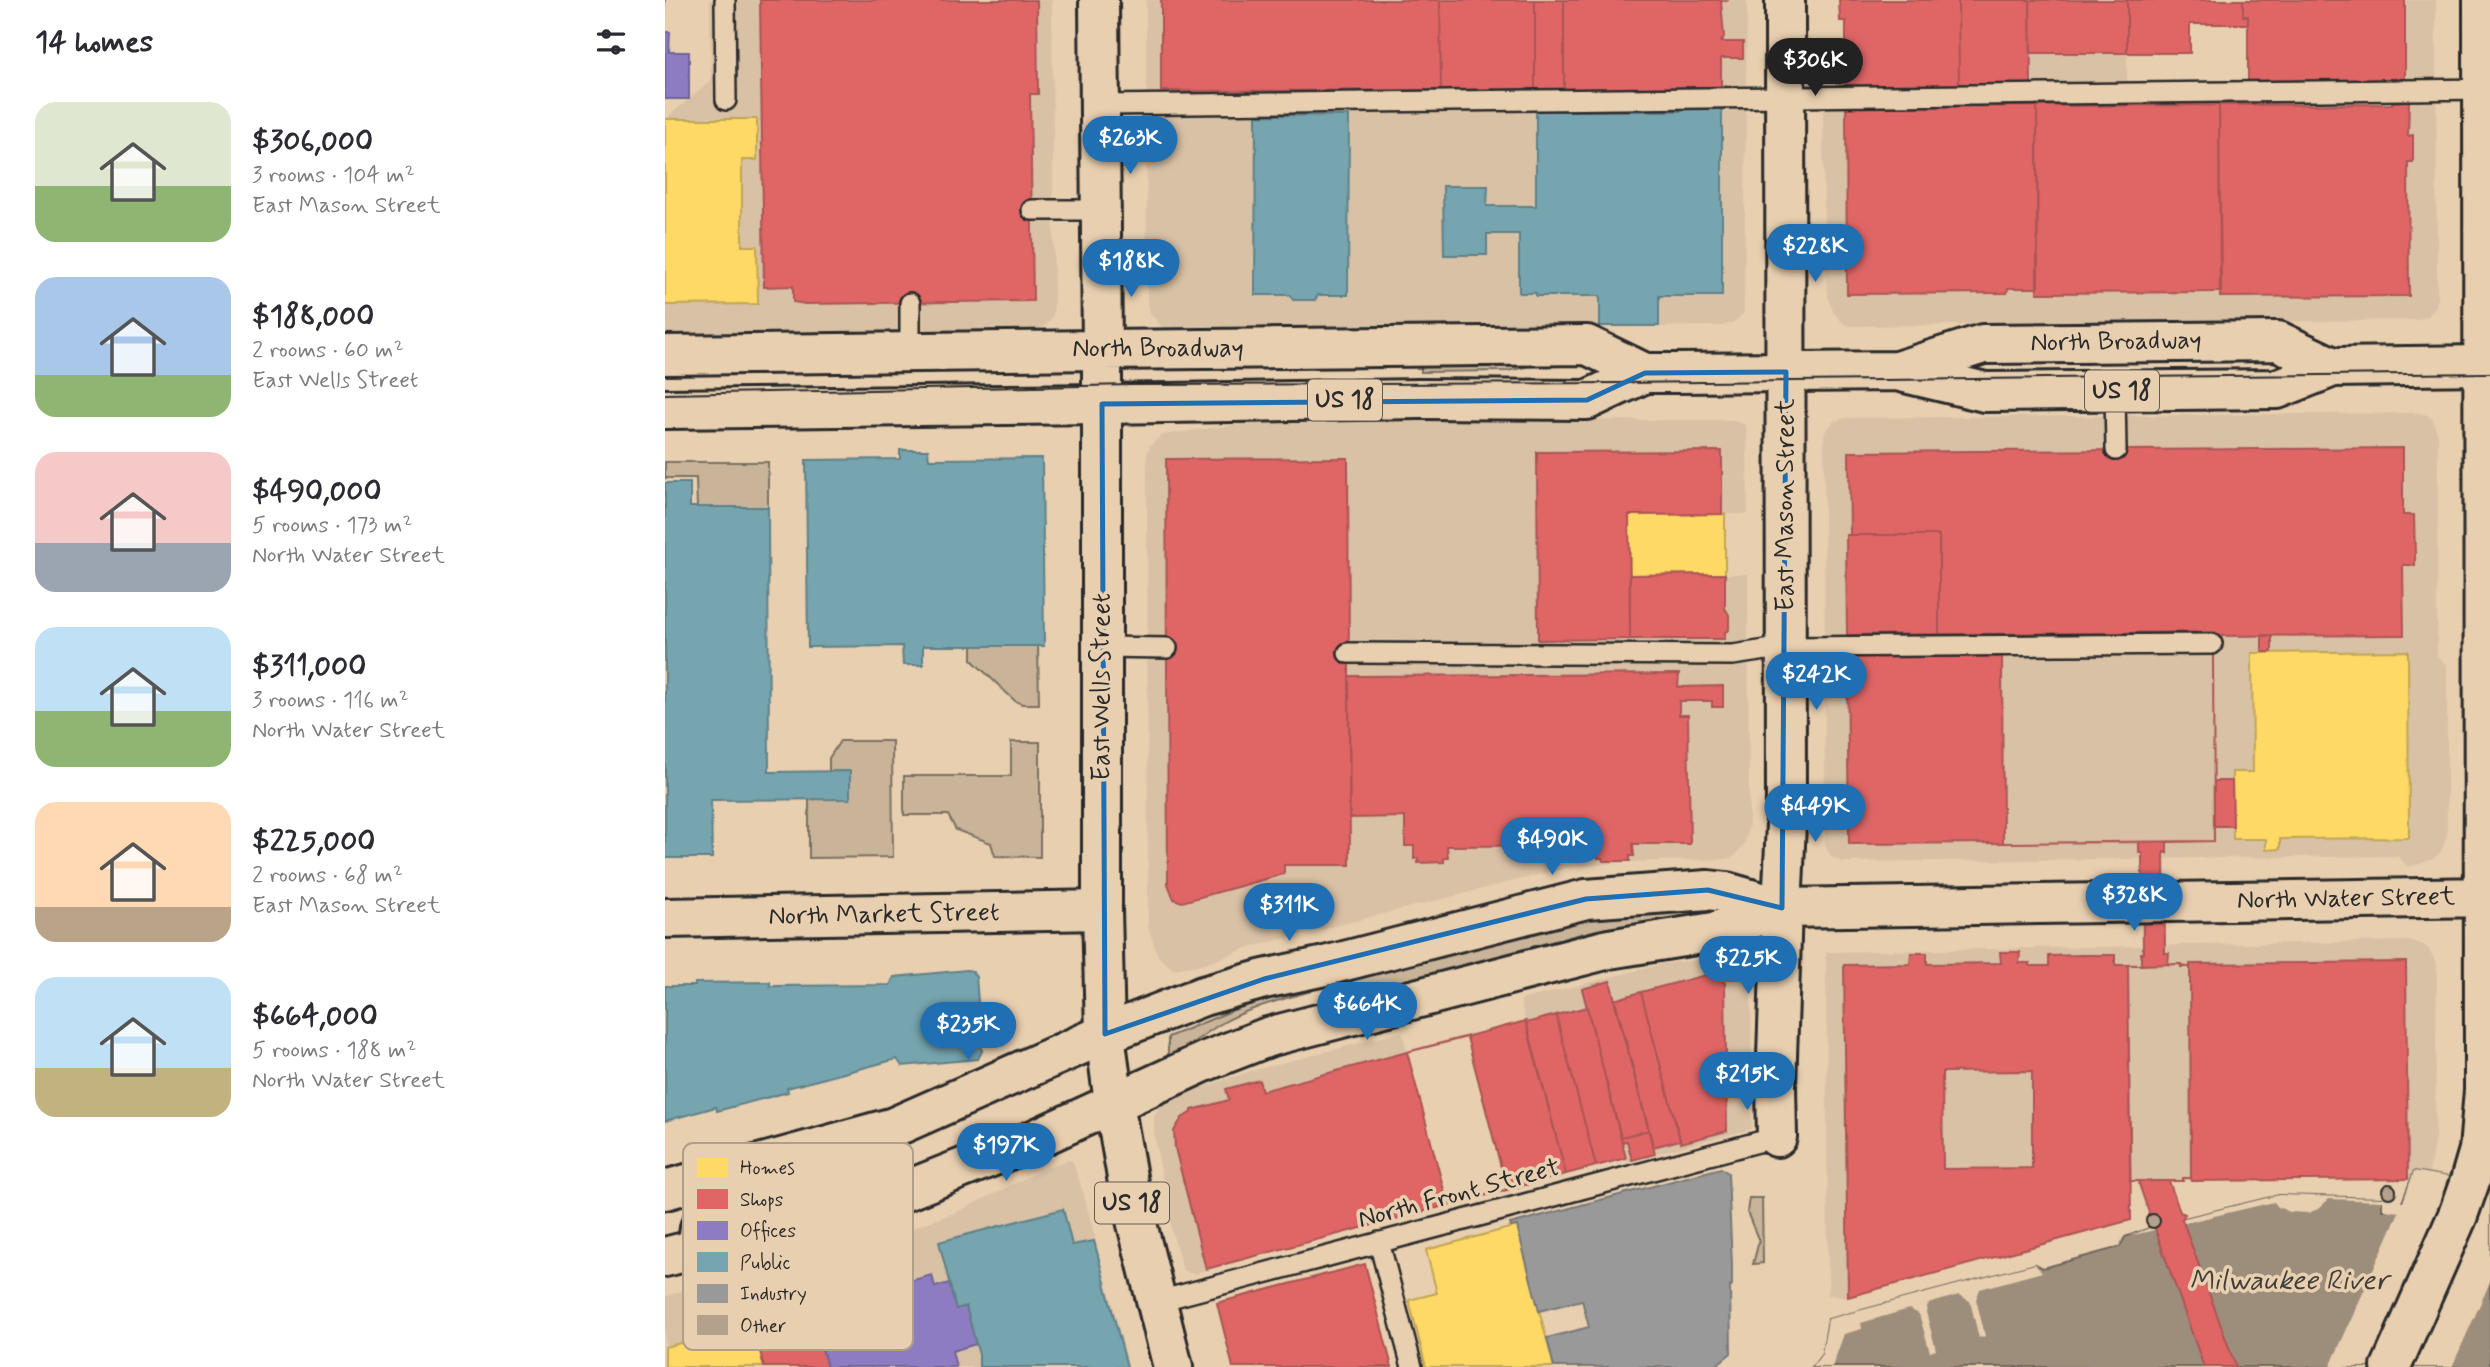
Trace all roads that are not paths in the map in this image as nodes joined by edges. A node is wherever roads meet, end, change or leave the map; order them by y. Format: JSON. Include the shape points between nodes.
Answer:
{"nodes":[{"id":1,"x":725,"y":0,"type":"edge"},
{"id":2,"x":1099,"y":0,"type":"edge"},
{"id":3,"x":1785,"y":0,"type":"edge"},
{"id":4,"x":2483,"y":0,"type":"edge"},
{"id":5,"x":2487,"y":89,"type":"edge"},
{"id":6,"x":1785,"y":97,"type":"junction"},
{"id":7,"x":726,"y":100,"type":"dead end"},
{"id":8,"x":1100,"y":105,"type":"junction"},
{"id":9,"x":1032,"y":210,"type":"dead end"},
{"id":10,"x":1101,"y":210,"type":"junction"},
{"id":11,"x":910,"y":303,"type":"dead end"},
{"id":12,"x":1102,"y":350,"type":"junction"},
{"id":13,"x":911,"y":353,"type":"junction"},
{"id":14,"x":665,"y":355,"type":"edge"},
{"id":15,"x":2488,"y":365,"type":"edge"},
{"id":16,"x":2333,"y":367,"type":"junction"},
{"id":17,"x":1897,"y":371,"type":"junction"},
{"id":18,"x":1786,"y":372,"type":"junction"},
{"id":19,"x":1645,"y":373,"type":"junction"},
{"id":20,"x":2115,"y":391,"type":"junction"},
{"id":21,"x":1102,"y":404,"type":"junction"},
{"id":22,"x":665,"y":409,"type":"edge"},
{"id":23,"x":2116,"y":450,"type":"dead end"},
{"id":24,"x":2487,"y":637,"type":"edge"},
{"id":25,"x":2212,"y":644,"type":"dead end"},
{"id":26,"x":1102,"y":647,"type":"junction"},
{"id":27,"x":1786,"y":647,"type":"junction"},
{"id":28,"x":1167,"y":648,"type":"dead end"},
{"id":29,"x":1348,"y":653,"type":"dead end"},
{"id":30,"x":2488,"y":897,"type":"edge"},
{"id":31,"x":1781,"y":908,"type":"junction"},
{"id":32,"x":1102,"y":911,"type":"junction"},
{"id":33,"x":665,"y":918,"type":"edge"},
{"id":34,"x":1105,"y":1034,"type":"junction"},
{"id":35,"x":1114,"y":1103,"type":"junction"},
{"id":36,"x":1777,"y":1137,"type":"joint"},
{"id":37,"x":838,"y":1143,"type":"edge"},
{"id":38,"x":683,"y":1186,"type":"edge"},
{"id":39,"x":913,"y":1188,"type":"edge"},
{"id":40,"x":665,"y":1191,"type":"edge"},
{"id":41,"x":1379,"y":1242,"type":"junction"},
{"id":42,"x":1155,"y":1301,"type":"junction"},
{"id":43,"x":1173,"y":1367,"type":"edge"},
{"id":44,"x":1412,"y":1367,"type":"edge"},
{"id":45,"x":2391,"y":1367,"type":"edge"}],
"edges":[{"from":1,"to":7,"type":"lane"},
{"from":2,"to":8,"type":"main road","name":"East Wells Street"},
{"from":3,"to":6,"type":"main road","name":"East Mason Street"},
{"from":4,"to":5,"type":"main road"},
{"from":5,"to":6,"type":"lane"},
{"from":5,"to":15,"type":"main road"},
{"from":6,"to":8,"type":"lane"},
{"from":6,"to":18,"type":"main road","name":"East Mason Street"},
{"from":8,"to":10,"type":"main road","name":"East Wells Street"},
{"from":9,"to":10,"type":"lane"},
{"from":10,"to":12,"type":"main road","name":"East Wells Street"},
{"from":11,"to":13,"type":"lane"},
{"from":12,"to":13,"type":"main road","name":"North Broadway"},
{"from":12,"to":19,"type":"main road","name":"North Broadway","via":[[1587,345]]},
{"from":12,"to":21,"type":"main road","name":"East Wells Street","number":"US 18"},
{"from":13,"to":14,"type":"main road","name":"North Broadway"},
{"from":15,"to":16,"type":"main road","name":"North Broadway","number":"US 18"},
{"from":15,"to":24,"type":"main road"},
{"from":16,"to":17,"type":"main road","name":"North Broadway","via":[[2278,341],[2238,341],[1983,344]]},
{"from":16,"to":20,"type":"main road","name":"North Broadway","number":"US 18","via":[[2277,389]]},
{"from":17,"to":18,"type":"main road","name":"North Broadway","number":"US 18"},
{"from":17,"to":20,"type":"main road","name":"North Broadway","number":"US 18","via":[[1985,392]]},
{"from":18,"to":19,"type":"main road","name":"North Broadway","number":"US 18"},
{"from":18,"to":27,"type":"main road","name":"East Mason Street"},
{"from":19,"to":21,"type":"main road","name":"North Broadway","number":"US 18","via":[[1587,400]]},
{"from":20,"to":23,"type":"lane"},
{"from":21,"to":22,"type":"main road","name":"North Broadway"},
{"from":21,"to":26,"type":"main road","name":"East Wells Street","number":"US 18"},
{"from":24,"to":30,"type":"main road"},
{"from":25,"to":27,"type":"lane","via":[[2117,639]]},
{"from":26,"to":28,"type":"lane"},
{"from":26,"to":32,"type":"main road","name":"East Wells Street","number":"US 18"},
{"from":27,"to":29,"type":"lane","via":[[1733,655]]},
{"from":27,"to":31,"type":"main road","name":"East Mason Street"},
{"from":30,"to":31,"type":"main road","name":"North Water Street"},
{"from":30,"to":45,"type":"main road","via":[[2479,1150],[2458,1215]]},
{"from":31,"to":34,"type":"main road","name":"North Water Street","via":[[1708,890],[1586,899],[1264,979],[1166,1009]]},
{"from":31,"to":35,"type":"main road","name":"North Water Street","via":[[1713,932],[1609,949],[1268,1037]]},
{"from":31,"to":36,"type":"main road","name":"East Mason Street"},
{"from":32,"to":33,"type":"main road","name":"North Market Street"},
{"from":32,"to":34,"type":"main road","name":"East Wells Street","number":"US 18"},
{"from":34,"to":35,"type":"main road","name":"East Wells Street","number":"US 18"},
{"from":34,"to":37,"type":"main road","name":"North Water Street","via":[[894,1127]]},
{"from":35,"to":39,"type":"main road","name":"North Water Street"},
{"from":35,"to":42,"type":"main road","name":"East Wells Street","number":"US 18"},
{"from":36,"to":41,"type":"lane","name":"North Front Street"},
{"from":38,"to":40,"type":"main road","name":"North Water Street"},
{"from":41,"to":42,"type":"lane","name":"North Front Street"},
{"from":41,"to":44,"type":"lane"},
{"from":42,"to":43,"type":"main road","name":"East Wells Street","number":"US 18"}]}
